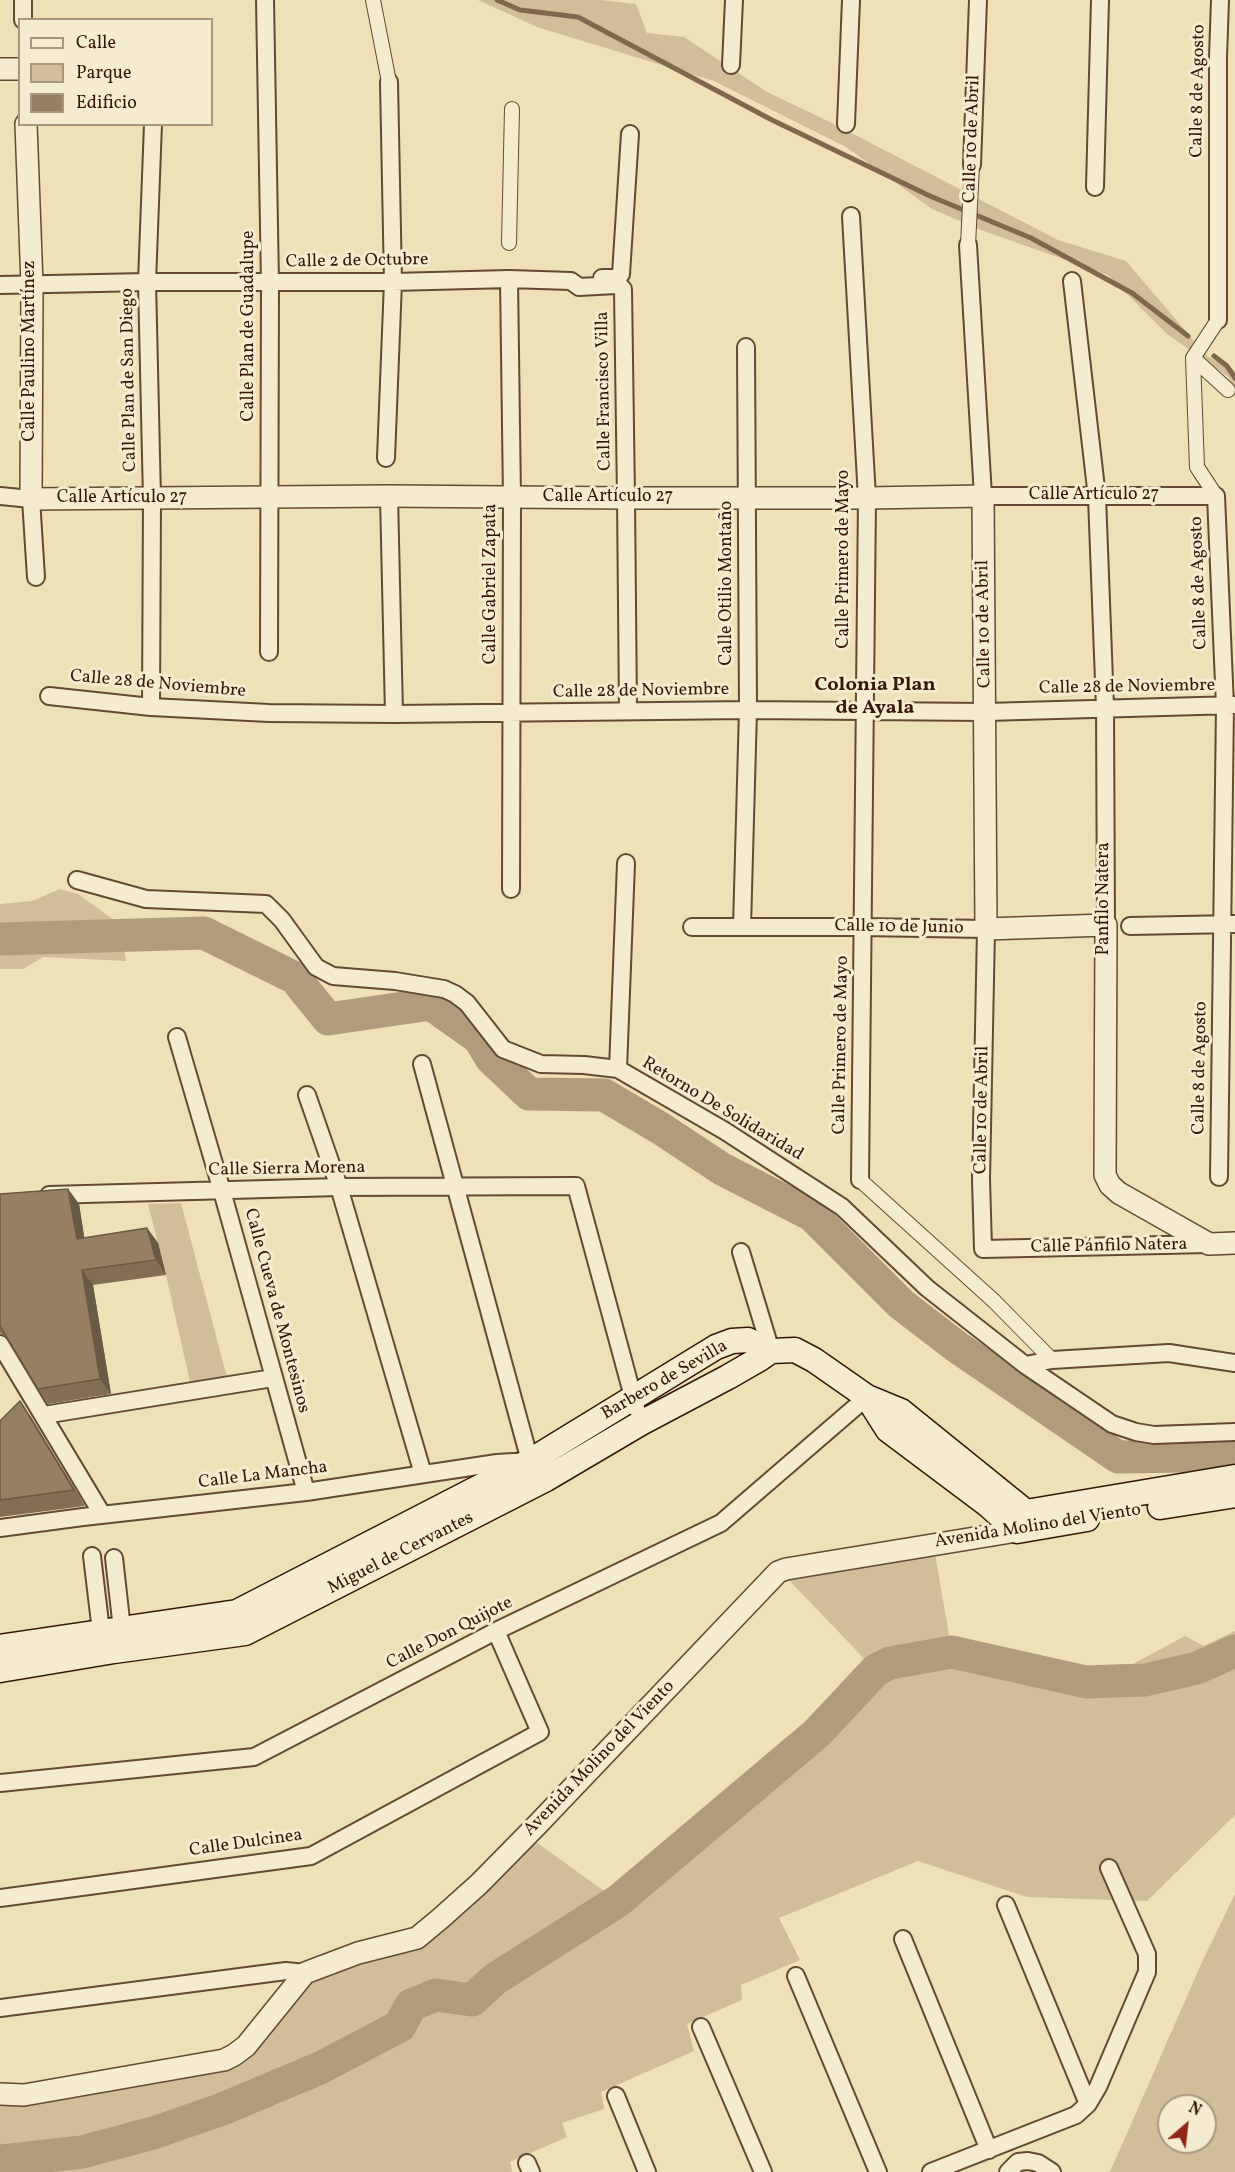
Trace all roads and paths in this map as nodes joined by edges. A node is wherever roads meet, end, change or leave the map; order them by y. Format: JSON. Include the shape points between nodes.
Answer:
{"nodes":[{"id":1,"x":22,"y":0,"type":"edge"},
{"id":2,"x":266,"y":0,"type":"edge"},
{"id":3,"x":373,"y":0,"type":"edge"},
{"id":4,"x":734,"y":0,"type":"edge"},
{"id":5,"x":851,"y":0,"type":"edge"},
{"id":6,"x":978,"y":0,"type":"edge"},
{"id":7,"x":1100,"y":0,"type":"edge"},
{"id":8,"x":1220,"y":0,"type":"edge"},
{"id":9,"x":23,"y":18,"type":"edge"},
{"id":10,"x":1218,"y":57,"type":"junction"},
{"id":11,"x":1235,"y":57,"type":"edge"},
{"id":12,"x":731,"y":65,"type":"dead end"},
{"id":13,"x":0,"y":69,"type":"edge"},
{"id":14,"x":18,"y":69,"type":"edge"},
{"id":15,"x":389,"y":82,"type":"joint"},
{"id":16,"x":512,"y":110,"type":"dead end"},
{"id":17,"x":846,"y":124,"type":"dead end"},
{"id":18,"x":26,"y":126,"type":"edge"},
{"id":19,"x":153,"y":126,"type":"edge"},
{"id":20,"x":630,"y":134,"type":"dead end"},
{"id":21,"x":972,"y":165,"type":"joint"},
{"id":22,"x":1095,"y":187,"type":"dead end"},
{"id":23,"x":851,"y":216,"type":"dead end"},
{"id":24,"x":509,"y":243,"type":"dead end"},
{"id":25,"x":968,"y":245,"type":"joint"},
{"id":26,"x":508,"y":279,"type":"junction"},
{"id":27,"x":621,"y":280,"type":"junction"},
{"id":28,"x":1072,"y":281,"type":"dead end"},
{"id":29,"x":147,"y":282,"type":"junction"},
{"id":30,"x":393,"y":282,"type":"junction"},
{"id":31,"x":270,"y":283,"type":"junction"},
{"id":32,"x":0,"y":285,"type":"edge"},
{"id":33,"x":32,"y":285,"type":"junction"},
{"id":34,"x":1218,"y":320,"type":"joint"},
{"id":35,"x":747,"y":347,"type":"dead end"},
{"id":36,"x":1193,"y":357,"type":"junction"},
{"id":37,"x":1228,"y":390,"type":"dead end"},
{"id":38,"x":386,"y":458,"type":"dead end"},
{"id":39,"x":0,"y":495,"type":"edge"},
{"id":40,"x":342,"y":496,"type":"junction"},
{"id":41,"x":389,"y":496,"type":"junction"},
{"id":42,"x":983,"y":496,"type":"junction"},
{"id":43,"x":1216,"y":496,"type":"junction"},
{"id":44,"x":441,"y":497,"type":"junction"},
{"id":45,"x":1097,"y":497,"type":"junction"},
{"id":46,"x":269,"y":498,"type":"junction"},
{"id":47,"x":512,"y":498,"type":"junction"},
{"id":48,"x":626,"y":498,"type":"junction"},
{"id":49,"x":747,"y":498,"type":"junction"},
{"id":50,"x":867,"y":498,"type":"junction"},
{"id":51,"x":31,"y":499,"type":"junction"},
{"id":52,"x":152,"y":499,"type":"junction"},
{"id":53,"x":36,"y":577,"type":"dead end"},
{"id":54,"x":269,"y":652,"type":"dead end"},
{"id":55,"x":49,"y":696,"type":"dead end"},
{"id":56,"x":1230,"y":705,"type":"edge"},
{"id":57,"x":151,"y":707,"type":"junction"},
{"id":58,"x":1105,"y":707,"type":"junction"},
{"id":59,"x":748,"y":710,"type":"junction"},
{"id":60,"x":864,"y":710,"type":"junction"},
{"id":61,"x":628,"y":711,"type":"junction"},
{"id":62,"x":986,"y":712,"type":"junction"},
{"id":63,"x":511,"y":713,"type":"junction"},
{"id":64,"x":394,"y":714,"type":"junction"},
{"id":65,"x":627,"y":862,"type":"dead end"},
{"id":66,"x":77,"y":880,"type":"dead end"},
{"id":67,"x":511,"y":889,"type":"dead end"},
{"id":68,"x":1229,"y":924,"type":"edge"},
{"id":69,"x":1106,"y":925,"type":"junction"},
{"id":70,"x":1131,"y":926,"type":"dead end"},
{"id":71,"x":692,"y":927,"type":"dead end"},
{"id":72,"x":742,"y":927,"type":"junction"},
{"id":73,"x":862,"y":927,"type":"junction"},
{"id":74,"x":986,"y":929,"type":"junction"},
{"id":75,"x":177,"y":1037,"type":"dead end"},
{"id":76,"x":422,"y":1064,"type":"dead end"},
{"id":77,"x":618,"y":1070,"type":"junction"},
{"id":78,"x":307,"y":1095,"type":"dead end"},
{"id":79,"x":1219,"y":1177,"type":"dead end"},
{"id":80,"x":860,"y":1180,"type":"joint"},
{"id":81,"x":455,"y":1186,"type":"junction"},
{"id":82,"x":339,"y":1187,"type":"junction"},
{"id":83,"x":222,"y":1191,"type":"junction"},
{"id":84,"x":27,"y":1195,"type":"edge"},
{"id":85,"x":1235,"y":1243,"type":"edge"},
{"id":86,"x":1209,"y":1244,"type":"junction"},
{"id":87,"x":983,"y":1249,"type":"joint"},
{"id":88,"x":741,"y":1252,"type":"dead end"},
{"id":89,"x":0,"y":1344,"type":"edge"},
{"id":90,"x":771,"y":1351,"type":"junction"},
{"id":91,"x":1052,"y":1360,"type":"junction"},
{"id":92,"x":1235,"y":1363,"type":"edge"},
{"id":93,"x":1025,"y":1365,"type":"junction"},
{"id":94,"x":273,"y":1377,"type":"junction"},
{"id":95,"x":867,"y":1397,"type":"junction"},
{"id":96,"x":633,"y":1400,"type":"junction"},
{"id":97,"x":44,"y":1415,"type":"junction"},
{"id":98,"x":640,"y":1424,"type":"junction"},
{"id":99,"x":1235,"y":1432,"type":"edge"},
{"id":100,"x":530,"y":1461,"type":"junction"},
{"id":101,"x":423,"y":1474,"type":"junction"},
{"id":102,"x":1224,"y":1488,"type":"edge"},
{"id":103,"x":306,"y":1492,"type":"junction"},
{"id":104,"x":102,"y":1514,"type":"junction"},
{"id":105,"x":1022,"y":1522,"type":"junction"},
{"id":106,"x":0,"y":1528,"type":"edge"},
{"id":107,"x":92,"y":1557,"type":"dead end"},
{"id":108,"x":114,"y":1557,"type":"dead end"},
{"id":109,"x":111,"y":1630,"type":"junction"},
{"id":110,"x":496,"y":1631,"type":"junction"},
{"id":111,"x":0,"y":1647,"type":"edge"},
{"id":112,"x":0,"y":1670,"type":"edge"},
{"id":113,"x":0,"y":1783,"type":"edge"},
{"id":114,"x":1109,"y":1868,"type":"dead end"},
{"id":115,"x":0,"y":1898,"type":"edge"},
{"id":116,"x":1006,"y":1905,"type":"dead end"},
{"id":117,"x":903,"y":1938,"type":"dead end"},
{"id":118,"x":305,"y":1972,"type":"junction"},
{"id":119,"x":796,"y":1976,"type":"dead end"},
{"id":120,"x":0,"y":2008,"type":"edge"},
{"id":121,"x":701,"y":2027,"type":"dead end"},
{"id":122,"x":0,"y":2094,"type":"edge"},
{"id":123,"x":616,"y":2096,"type":"dead end"},
{"id":124,"x":1088,"y":2104,"type":"junction"},
{"id":125,"x":989,"y":2150,"type":"junction"},
{"id":126,"x":648,"y":2172,"type":"edge"},
{"id":127,"x":763,"y":2172,"type":"edge"},
{"id":128,"x":878,"y":2172,"type":"edge"},
{"id":129,"x":932,"y":2172,"type":"edge"},
{"id":130,"x":1008,"y":2172,"type":"edge"},
{"id":131,"x":1052,"y":2172,"type":"edge"}],
"edges":[{"from":1,"to":9,"type":"street"},
{"from":2,"to":31,"type":"street","name":"Calle Plan de Guadalupe"},
{"from":3,"to":15,"type":"street"},
{"from":4,"to":12,"type":"street"},
{"from":5,"to":17,"type":"street"},
{"from":6,"to":21,"type":"street","name":"Calle 10 de Abril"},
{"from":7,"to":22,"type":"street"},
{"from":8,"to":10,"type":"street","name":"Calle 8 de Agosto"},
{"from":10,"to":11,"type":"street"},
{"from":10,"to":34,"type":"street","name":"Calle 8 de Agosto"},
{"from":13,"to":14,"type":"street"},
{"from":15,"to":30,"type":"street"},
{"from":16,"to":24,"type":"street"},
{"from":18,"to":33,"type":"street","name":"Calle Paulino Martínez"},
{"from":19,"to":29,"type":"street","name":"Calle Plan de San Diego"},
{"from":20,"to":27,"type":"street","name":"Calle Francisco Villa"},
{"from":21,"to":25,"type":"street","name":"Calle 10 de Abril"},
{"from":23,"to":50,"type":"street","name":"Calle Primero de Mayo"},
{"from":25,"to":42,"type":"street","name":"Calle 10 de Abril"},
{"from":26,"to":27,"type":"street","name":"Calle 2 de Octubre","via":[[571,281],[579,287],[616,285]]},
{"from":26,"to":30,"type":"street","name":"Calle 2 de Octubre"},
{"from":26,"to":47,"type":"street","name":"Calle Gabriel Zapata"},
{"from":27,"to":48,"type":"street","name":"Calle Francisco Villa"},
{"from":28,"to":45,"type":"street","name":"Panfilo Natera"},
{"from":29,"to":31,"type":"street","name":"Calle 2 de Octubre"},
{"from":29,"to":33,"type":"street","name":"Calle 2 de Octubre"},
{"from":29,"to":52,"type":"street","name":"Calle Plan de San Diego"},
{"from":30,"to":31,"type":"street","name":"Calle 2 de Octubre"},
{"from":30,"to":38,"type":"street"},
{"from":31,"to":46,"type":"street","name":"Calle Plan de Guadalupe"},
{"from":32,"to":33,"type":"street","name":"Calle 2 de Octubre"},
{"from":33,"to":51,"type":"street","name":"Calle Paulino Martínez"},
{"from":34,"to":36,"type":"street","name":"Calle 8 de Agosto"},
{"from":35,"to":49,"type":"street","name":"Calle Otilio Montaño"},
{"from":36,"to":37,"type":"street"},
{"from":36,"to":43,"type":"street","name":"Calle 8 de Agosto","via":[[1197,467]]},
{"from":39,"to":51,"type":"street","name":"Calle Artículo 27"},
{"from":40,"to":41,"type":"street","name":"Calle Artículo 27"},
{"from":40,"to":44,"type":"street","via":[[351,487],[387,486],[423,487]]},
{"from":40,"to":46,"type":"street","name":"Calle Artículo 27"},
{"from":41,"to":44,"type":"street","name":"Calle Artículo 27"},
{"from":41,"to":64,"type":"street"},
{"from":42,"to":45,"type":"street","name":"Calle Artículo 27"},
{"from":42,"to":50,"type":"street","name":"Calle Artículo 27"},
{"from":42,"to":62,"type":"street","name":"Calle 10 de Abril"},
{"from":43,"to":45,"type":"street","name":"Calle Artículo 27"},
{"from":43,"to":56,"type":"street","name":"Calle 8 de Agosto"},
{"from":44,"to":47,"type":"street","name":"Calle Artículo 27"},
{"from":45,"to":58,"type":"street","name":"Panfilo Natera"},
{"from":46,"to":52,"type":"street","name":"Calle Artículo 27"},
{"from":46,"to":54,"type":"street","name":"Calle Plan de Guadalupe"},
{"from":47,"to":48,"type":"street","name":"Calle Artículo 27"},
{"from":47,"to":63,"type":"street","name":"Calle Gabriel Zapata"},
{"from":48,"to":49,"type":"street","name":"Calle Artículo 27"},
{"from":48,"to":61,"type":"street","name":"Calle Francisco Villa"},
{"from":49,"to":50,"type":"street","name":"Calle Artículo 27"},
{"from":49,"to":59,"type":"street","name":"Calle Otilio Montaño"},
{"from":50,"to":60,"type":"street","name":"Calle Primero de Mayo"},
{"from":51,"to":52,"type":"street","name":"Calle Artículo 27"},
{"from":51,"to":53,"type":"street","name":"Calle Paulino Martínez"},
{"from":52,"to":57,"type":"street","name":"Calle Plan de San Diego"},
{"from":55,"to":57,"type":"street","name":"Calle 28 de Noviembre"},
{"from":56,"to":58,"type":"street","name":"Calle 28 de Noviembre"},
{"from":56,"to":68,"type":"street","name":"Calle 8 de Agosto"},
{"from":57,"to":64,"type":"street","name":"Calle 28 de Noviembre"},
{"from":58,"to":62,"type":"street","name":"Calle 28 de Noviembre"},
{"from":58,"to":69,"type":"street","name":"Panfilo Natera"},
{"from":59,"to":60,"type":"street","name":"Calle 28 de Noviembre"},
{"from":59,"to":61,"type":"street","name":"Calle 28 de Noviembre"},
{"from":59,"to":72,"type":"street","name":"Calle Otilio Montaño"},
{"from":60,"to":62,"type":"street","name":"Calle 28 de Noviembre"},
{"from":60,"to":73,"type":"street","name":"Calle Primero de Mayo"},
{"from":61,"to":63,"type":"street","name":"Calle 28 de Noviembre"},
{"from":62,"to":74,"type":"street","name":"Calle 10 de Abril"},
{"from":63,"to":64,"type":"street","name":"Calle 28 de Noviembre"},
{"from":63,"to":67,"type":"street","name":"Calle Gabriel Zapata"},
{"from":65,"to":77,"type":"street"},
{"from":66,"to":77,"type":"street","name":"Retorno De Solidaridad","via":[[146,899],[266,904],[316,967],[333,976],[444,989],[467,1003],[503,1049],[541,1064]]},
{"from":68,"to":70,"type":"street"},
{"from":68,"to":79,"type":"street","name":"Calle 8 de Agosto"},
{"from":69,"to":74,"type":"street","name":"Calle 10 de Junio"},
{"from":69,"to":86,"type":"street","name":"Panfilo Natera","via":[[1105,1175],[1119,1193]]},
{"from":71,"to":72,"type":"street","name":"Calle 10 de Junio"},
{"from":72,"to":73,"type":"street","name":"Calle 10 de Junio"},
{"from":73,"to":74,"type":"street","name":"Calle 10 de Junio"},
{"from":73,"to":80,"type":"street","name":"Calle Primero de Mayo"},
{"from":74,"to":87,"type":"street","name":"Calle 10 de Abril"},
{"from":75,"to":83,"type":"street","name":"Calle Cueva de Montesinos"},
{"from":76,"to":81,"type":"street"},
{"from":77,"to":93,"type":"street","name":"Retorno De Solidaridad","via":[[725,1131],[842,1207],[927,1288]]},
{"from":78,"to":82,"type":"street"},
{"from":80,"to":91,"type":"street","name":"Calle Primero de Mayo","via":[[994,1301]]},
{"from":81,"to":82,"type":"street","name":"Calle Sierra Morena"},
{"from":81,"to":96,"type":"street","name":"Calle Sierra Morena","via":[[576,1186]]},
{"from":81,"to":100,"type":"street"},
{"from":82,"to":83,"type":"street","name":"Calle Sierra Morena"},
{"from":82,"to":101,"type":"street"},
{"from":83,"to":84,"type":"street","name":"Calle Sierra Morena"},
{"from":83,"to":94,"type":"street","name":"Calle Cueva de Montesinos"},
{"from":85,"to":86,"type":"street","name":"Calle Pánfilo Natera"},
{"from":86,"to":87,"type":"street","name":"Calle Pánfilo Natera"},
{"from":88,"to":90,"type":"street"},
{"from":89,"to":97,"type":"street"},
{"from":90,"to":95,"type":"main road","name":"Barbero de Sevilla","via":[[795,1350]]},
{"from":90,"to":96,"type":"main road","name":"Barbero de Sevilla","via":[[748,1340],[732,1341],[716,1347]]},
{"from":90,"to":98,"type":"main road","name":"Miguel de Cervantes"},
{"from":91,"to":92,"type":"street","via":[[1169,1353]]},
{"from":91,"to":93,"type":"street"},
{"from":93,"to":99,"type":"street","name":"Retorno De Solidaridad","via":[[1112,1424],[1136,1432]]},
{"from":94,"to":97,"type":"street"},
{"from":94,"to":103,"type":"street","name":"Calle Cueva de Montesinos"},
{"from":95,"to":105,"type":"main road","name":"Barbero de Sevilla","via":[[901,1411]]},
{"from":95,"to":110,"type":"street","name":"Calle Don Quijote","via":[[721,1523]]},
{"from":96,"to":98,"type":"street"},
{"from":96,"to":100,"type":"main road","name":"Barbero de Sevilla"},
{"from":97,"to":104,"type":"street"},
{"from":98,"to":112,"type":"main road","name":"Miguel de Cervantes","via":[[546,1479],[245,1633]]},
{"from":100,"to":101,"type":"street","name":"Calle La Mancha"},
{"from":100,"to":109,"type":"main road","name":"Barbero de Sevilla","via":[[237,1612]]},
{"from":101,"to":103,"type":"street","name":"Calle La Mancha"},
{"from":102,"to":105,"type":"main road","name":"Avenida Molino del Viento"},
{"from":103,"to":104,"type":"street","name":"Calle La Mancha"},
{"from":104,"to":106,"type":"street","name":"Calle La Mancha"},
{"from":105,"to":118,"type":"street","name":"Avenida Molino del Viento","via":[[778,1572],[479,1884],[441,1918],[417,1938]]},
{"from":107,"to":109,"type":"street"},
{"from":108,"to":109,"type":"street"},
{"from":109,"to":111,"type":"main road","name":"Barbero de Sevilla"},
{"from":110,"to":113,"type":"street","name":"Calle Don Quijote","via":[[254,1757]]},
{"from":110,"to":115,"type":"street","name":"Calle Dulcinea","via":[[540,1732],[311,1856]]},
{"from":114,"to":124,"type":"street","via":[[1147,1954],[1147,1971]]},
{"from":116,"to":124,"type":"street"},
{"from":117,"to":125,"type":"street"},
{"from":118,"to":120,"type":"street","via":[[286,1971]]},
{"from":118,"to":122,"type":"street","via":[[246,2046],[224,2060],[24,2095]]},
{"from":119,"to":128,"type":"street"},
{"from":121,"to":127,"type":"street"},
{"from":123,"to":126,"type":"street"},
{"from":124,"to":125,"type":"street","via":[[1076,2115]]},
{"from":125,"to":129,"type":"street"},
{"from":130,"to":131,"type":"street","via":[[1018,2163],[1028,2161]]}]}
